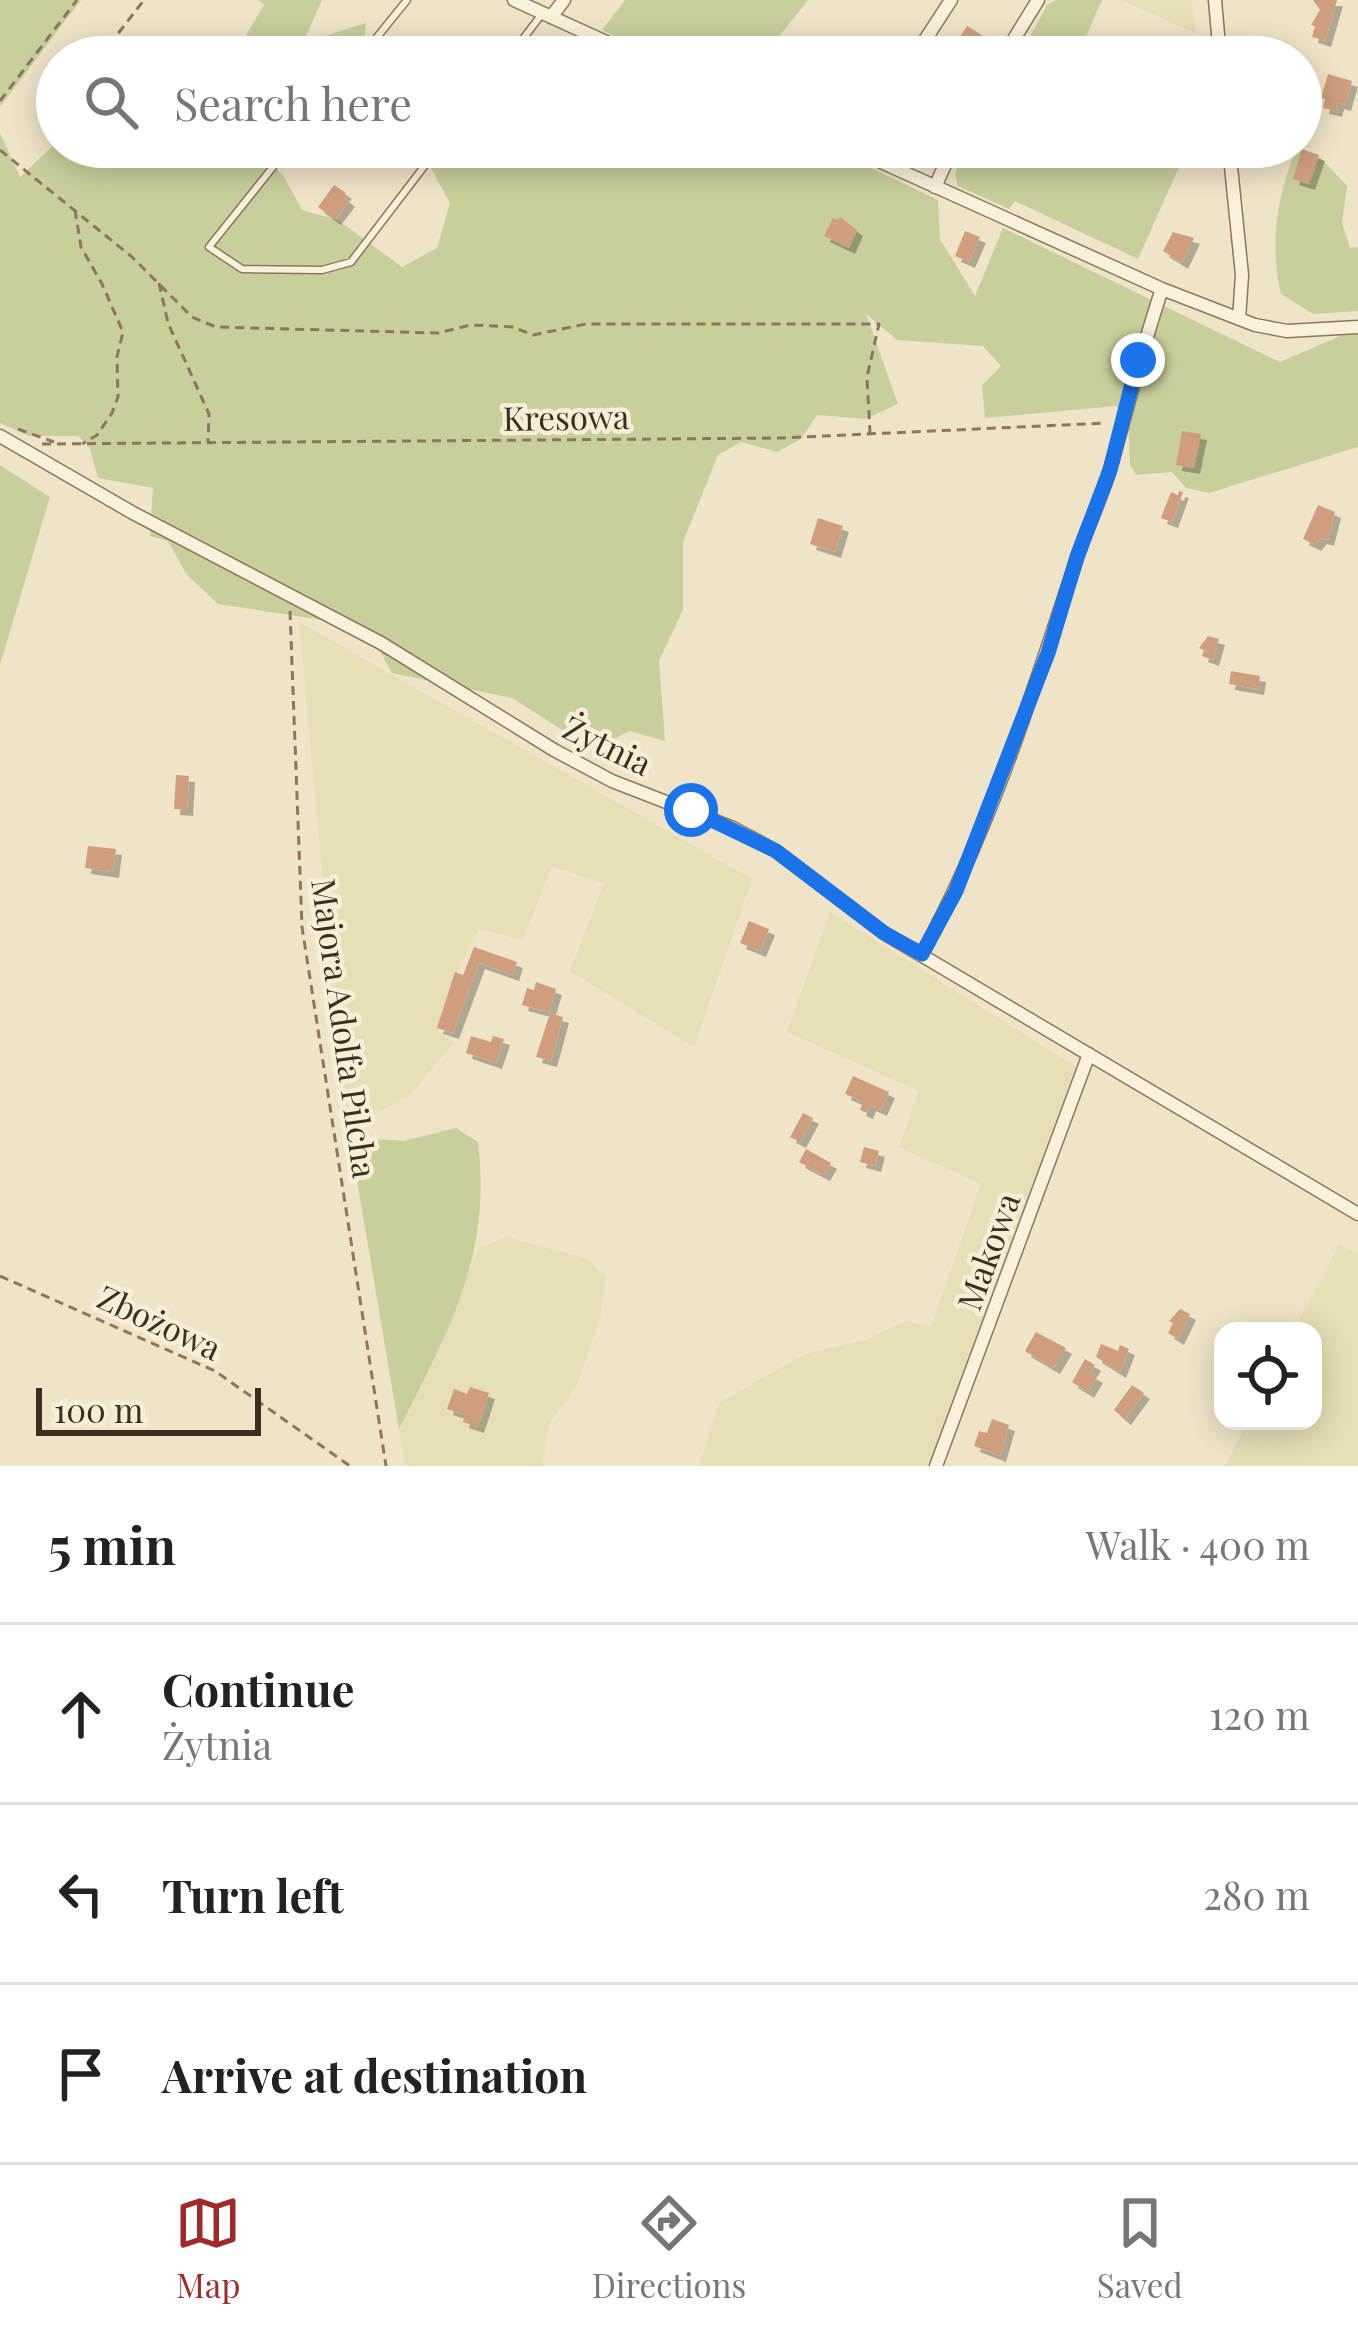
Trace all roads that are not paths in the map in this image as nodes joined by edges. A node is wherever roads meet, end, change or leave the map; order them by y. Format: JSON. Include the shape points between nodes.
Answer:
{"nodes":[{"id":1,"x":407,"y":0,"type":"edge"},
{"id":2,"x":514,"y":0,"type":"edge"},
{"id":3,"x":564,"y":0,"type":"edge"},
{"id":4,"x":950,"y":0,"type":"edge"},
{"id":5,"x":1038,"y":0,"type":"edge"},
{"id":6,"x":1215,"y":0,"type":"edge"},
{"id":7,"x":547,"y":15,"type":"junction"},
{"id":8,"x":378,"y":36,"type":"edge"},
{"id":9,"x":528,"y":36,"type":"edge"},
{"id":10,"x":593,"y":36,"type":"edge"},
{"id":11,"x":927,"y":36,"type":"edge"},
{"id":12,"x":1017,"y":36,"type":"edge"},
{"id":13,"x":1218,"y":36,"type":"edge"},
{"id":14,"x":272,"y":168,"type":"edge"},
{"id":15,"x":423,"y":168,"type":"edge"},
{"id":16,"x":896,"y":168,"type":"edge"},
{"id":17,"x":943,"y":168,"type":"edge"},
{"id":18,"x":1231,"y":168,"type":"edge"},
{"id":19,"x":935,"y":187,"type":"junction"},
{"id":20,"x":1162,"y":289,"type":"junction"},
{"id":21,"x":1239,"y":319,"type":"junction"},
{"id":22,"x":1358,"y":327,"type":"edge"},
{"id":23,"x":9,"y":435,"type":"edge"},
{"id":24,"x":922,"y":954,"type":"junction"},
{"id":25,"x":1089,"y":1054,"type":"junction"},
{"id":26,"x":1358,"y":1214,"type":"edge"},
{"id":27,"x":936,"y":1466,"type":"edge"}],
"edges":[{"from":1,"to":8,"type":"lane"},
{"from":2,"to":7,"type":"street"},
{"from":3,"to":7,"type":"street"},
{"from":4,"to":11,"type":"street"},
{"from":5,"to":12,"type":"street"},
{"from":6,"to":13,"type":"street"},
{"from":7,"to":9,"type":"lane"},
{"from":7,"to":10,"type":"street"},
{"from":14,"to":15,"type":"lane","via":[[208,247],[242,269],[322,270],[351,262]]},
{"from":16,"to":19,"type":"street"},
{"from":17,"to":19,"type":"street"},
{"from":18,"to":21,"type":"street"},
{"from":19,"to":20,"type":"street"},
{"from":20,"to":21,"type":"street"},
{"from":20,"to":24,"type":"street","via":[[1110,470],[1009,758]]},
{"from":21,"to":22,"type":"street","via":[[1287,331]]},
{"from":23,"to":24,"type":"street","name":"Żytnia","via":[[134,513],[381,643],[554,750],[776,851]]},
{"from":24,"to":25,"type":"street","name":"Żytnia"},
{"from":25,"to":26,"type":"street","name":"Żytnia"},
{"from":25,"to":27,"type":"street","name":"Makowa"}]}
